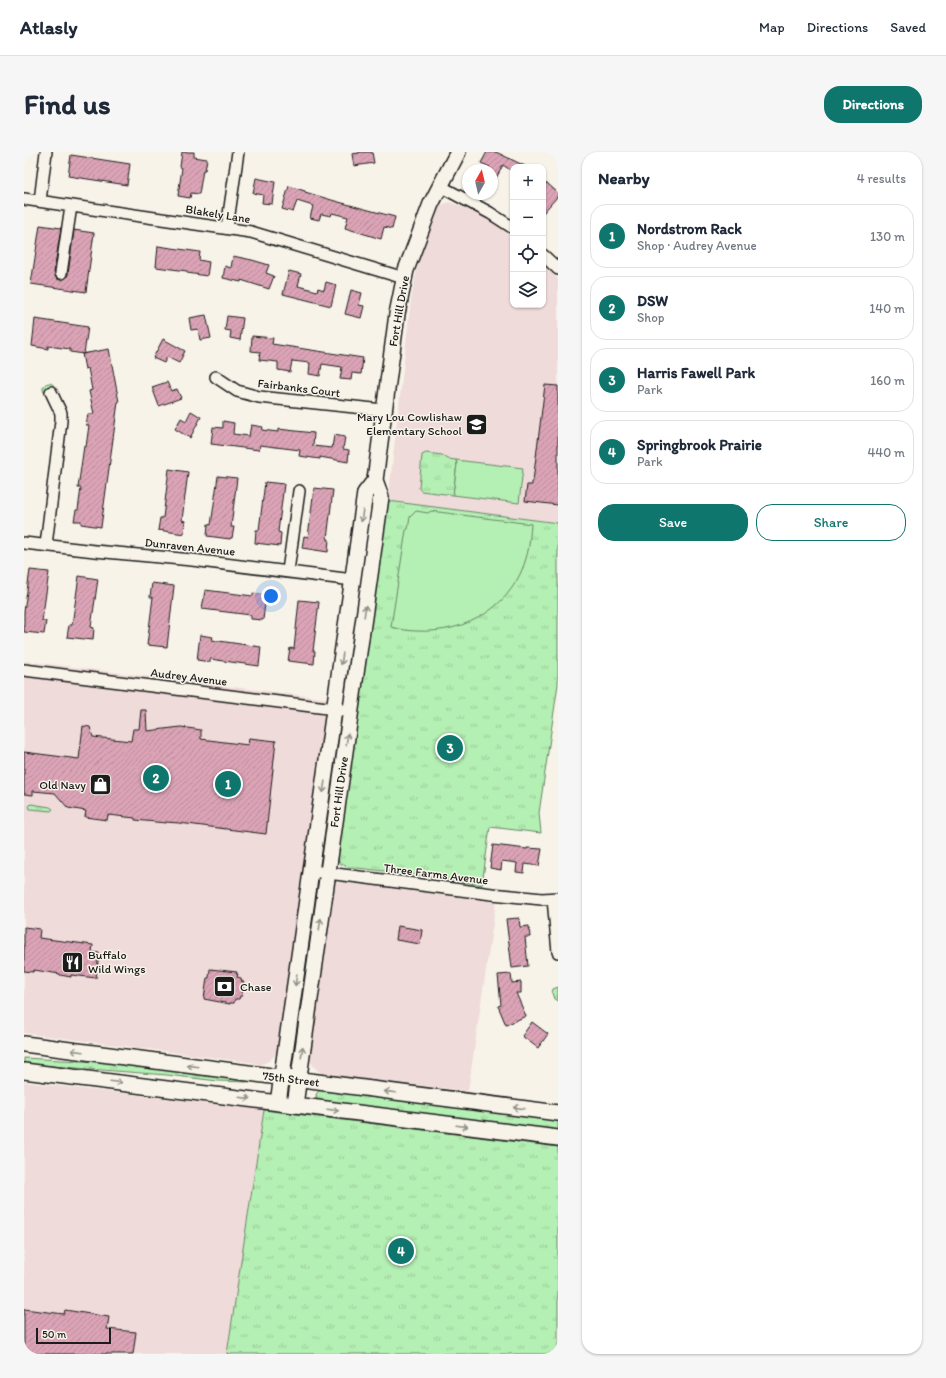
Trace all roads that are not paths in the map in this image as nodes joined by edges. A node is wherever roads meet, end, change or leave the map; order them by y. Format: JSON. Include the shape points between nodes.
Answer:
{"nodes":[{"id":1,"x":46,"y":152,"type":"edge"},
{"id":2,"x":238,"y":152,"type":"edge"},
{"id":3,"x":458,"y":152,"type":"edge"},
{"id":4,"x":440,"y":186,"type":"junction"},
{"id":5,"x":24,"y":199,"type":"edge"},
{"id":6,"x":40,"y":201,"type":"junction"},
{"id":7,"x":71,"y":206,"type":"junction"},
{"id":8,"x":510,"y":226,"type":"edge"},
{"id":9,"x":227,"y":228,"type":"junction"},
{"id":10,"x":546,"y":258,"type":"edge"},
{"id":11,"x":558,"y":269,"type":"edge"},
{"id":12,"x":61,"y":273,"type":"dead end"},
{"id":13,"x":404,"y":278,"type":"junction"},
{"id":14,"x":216,"y":377,"type":"dead end"},
{"id":15,"x":52,"y":392,"type":"dead end"},
{"id":16,"x":384,"y":410,"type":"junction"},
{"id":17,"x":375,"y":480,"type":"junction"},
{"id":18,"x":298,"y":491,"type":"dead end"},
{"id":19,"x":24,"y":542,"type":"edge"},
{"id":20,"x":46,"y":546,"type":"junction"},
{"id":21,"x":288,"y":571,"type":"junction"},
{"id":22,"x":353,"y":580,"type":"junction"},
{"id":23,"x":24,"y":670,"type":"edge"},
{"id":24,"x":335,"y":709,"type":"junction"},
{"id":25,"x":351,"y":711,"type":"junction"},
{"id":26,"x":312,"y":871,"type":"junction"},
{"id":27,"x":328,"y":874,"type":"junction"},
{"id":28,"x":556,"y":899,"type":"edge"},
{"id":29,"x":558,"y":952,"type":"edge"},
{"id":30,"x":24,"y":1044,"type":"edge"},
{"id":31,"x":24,"y":1071,"type":"edge"},
{"id":32,"x":282,"y":1078,"type":"junction"},
{"id":33,"x":298,"y":1080,"type":"junction"},
{"id":34,"x":278,"y":1103,"type":"junction"},
{"id":35,"x":295,"y":1105,"type":"junction"},
{"id":36,"x":558,"y":1113,"type":"edge"},
{"id":37,"x":558,"y":1138,"type":"edge"}],
"edges":[{"from":1,"to":6,"type":"street"},
{"from":2,"to":9,"type":"street"},
{"from":3,"to":4,"type":"street","name":"Fort Hill Drive"},
{"from":4,"to":8,"type":"street"},
{"from":4,"to":13,"type":"street","name":"Fort Hill Drive","via":[[424,218]]},
{"from":5,"to":6,"type":"street","name":"Blakely Lane"},
{"from":6,"to":7,"type":"street","name":"Blakely Lane"},
{"from":7,"to":9,"type":"street","name":"Blakely Lane"},
{"from":7,"to":12,"type":"street"},
{"from":9,"to":13,"type":"street","name":"Blakely Lane","via":[[261,234]]},
{"from":10,"to":11,"type":"street"},
{"from":13,"to":16,"type":"street","name":"Fort Hill Drive"},
{"from":14,"to":16,"type":"street","name":"Fairbanks Court","via":[[237,391],[259,397]]},
{"from":15,"to":20,"type":"street","via":[[61,421]]},
{"from":16,"to":17,"type":"street","name":"Fort Hill Drive"},
{"from":17,"to":22,"type":"street","name":"Fort Hill Drive","one_way":true,"via":[[365,493]]},
{"from":25,"to":17,"type":"street","name":"Fort Hill Drive","one_way":true,"via":[[381,497]]},
{"from":18,"to":21,"type":"street"},
{"from":19,"to":20,"type":"street","name":"Dunraven Avenue"},
{"from":20,"to":21,"type":"street","name":"Dunraven Avenue"},
{"from":21,"to":22,"type":"street","name":"Dunraven Avenue"},
{"from":22,"to":24,"type":"street","name":"Fort Hill Drive","one_way":true},
{"from":23,"to":24,"type":"street","name":"Audrey Avenue"},
{"from":24,"to":25,"type":"street","name":"Audrey Avenue"},
{"from":24,"to":26,"type":"street","name":"Fort Hill Drive","one_way":true},
{"from":27,"to":25,"type":"street","name":"Fort Hill Drive","one_way":true},
{"from":26,"to":27,"type":"street","name":"Three Farms Avenue"},
{"from":26,"to":32,"type":"street","name":"Fort Hill Drive","one_way":true},
{"from":27,"to":28,"type":"street","name":"Three Farms Avenue","via":[[492,894]]},
{"from":33,"to":27,"type":"street","name":"Fort Hill Drive","one_way":true},
{"from":28,"to":29,"type":"street"},
{"from":32,"to":30,"type":"street","name":"75th Street","one_way":true},
{"from":31,"to":34,"type":"street","name":"75th Street","one_way":true},
{"from":32,"to":33,"type":"street","name":"75th Street"},
{"from":32,"to":34,"type":"street","name":"Fort Hill Drive"},
{"from":33,"to":35,"type":"street","name":"Fort Hill Drive"},
{"from":36,"to":33,"type":"street","name":"75th Street","one_way":true},
{"from":34,"to":35,"type":"street","name":"75th Street"},
{"from":35,"to":37,"type":"street","name":"75th Street","one_way":true}]}
